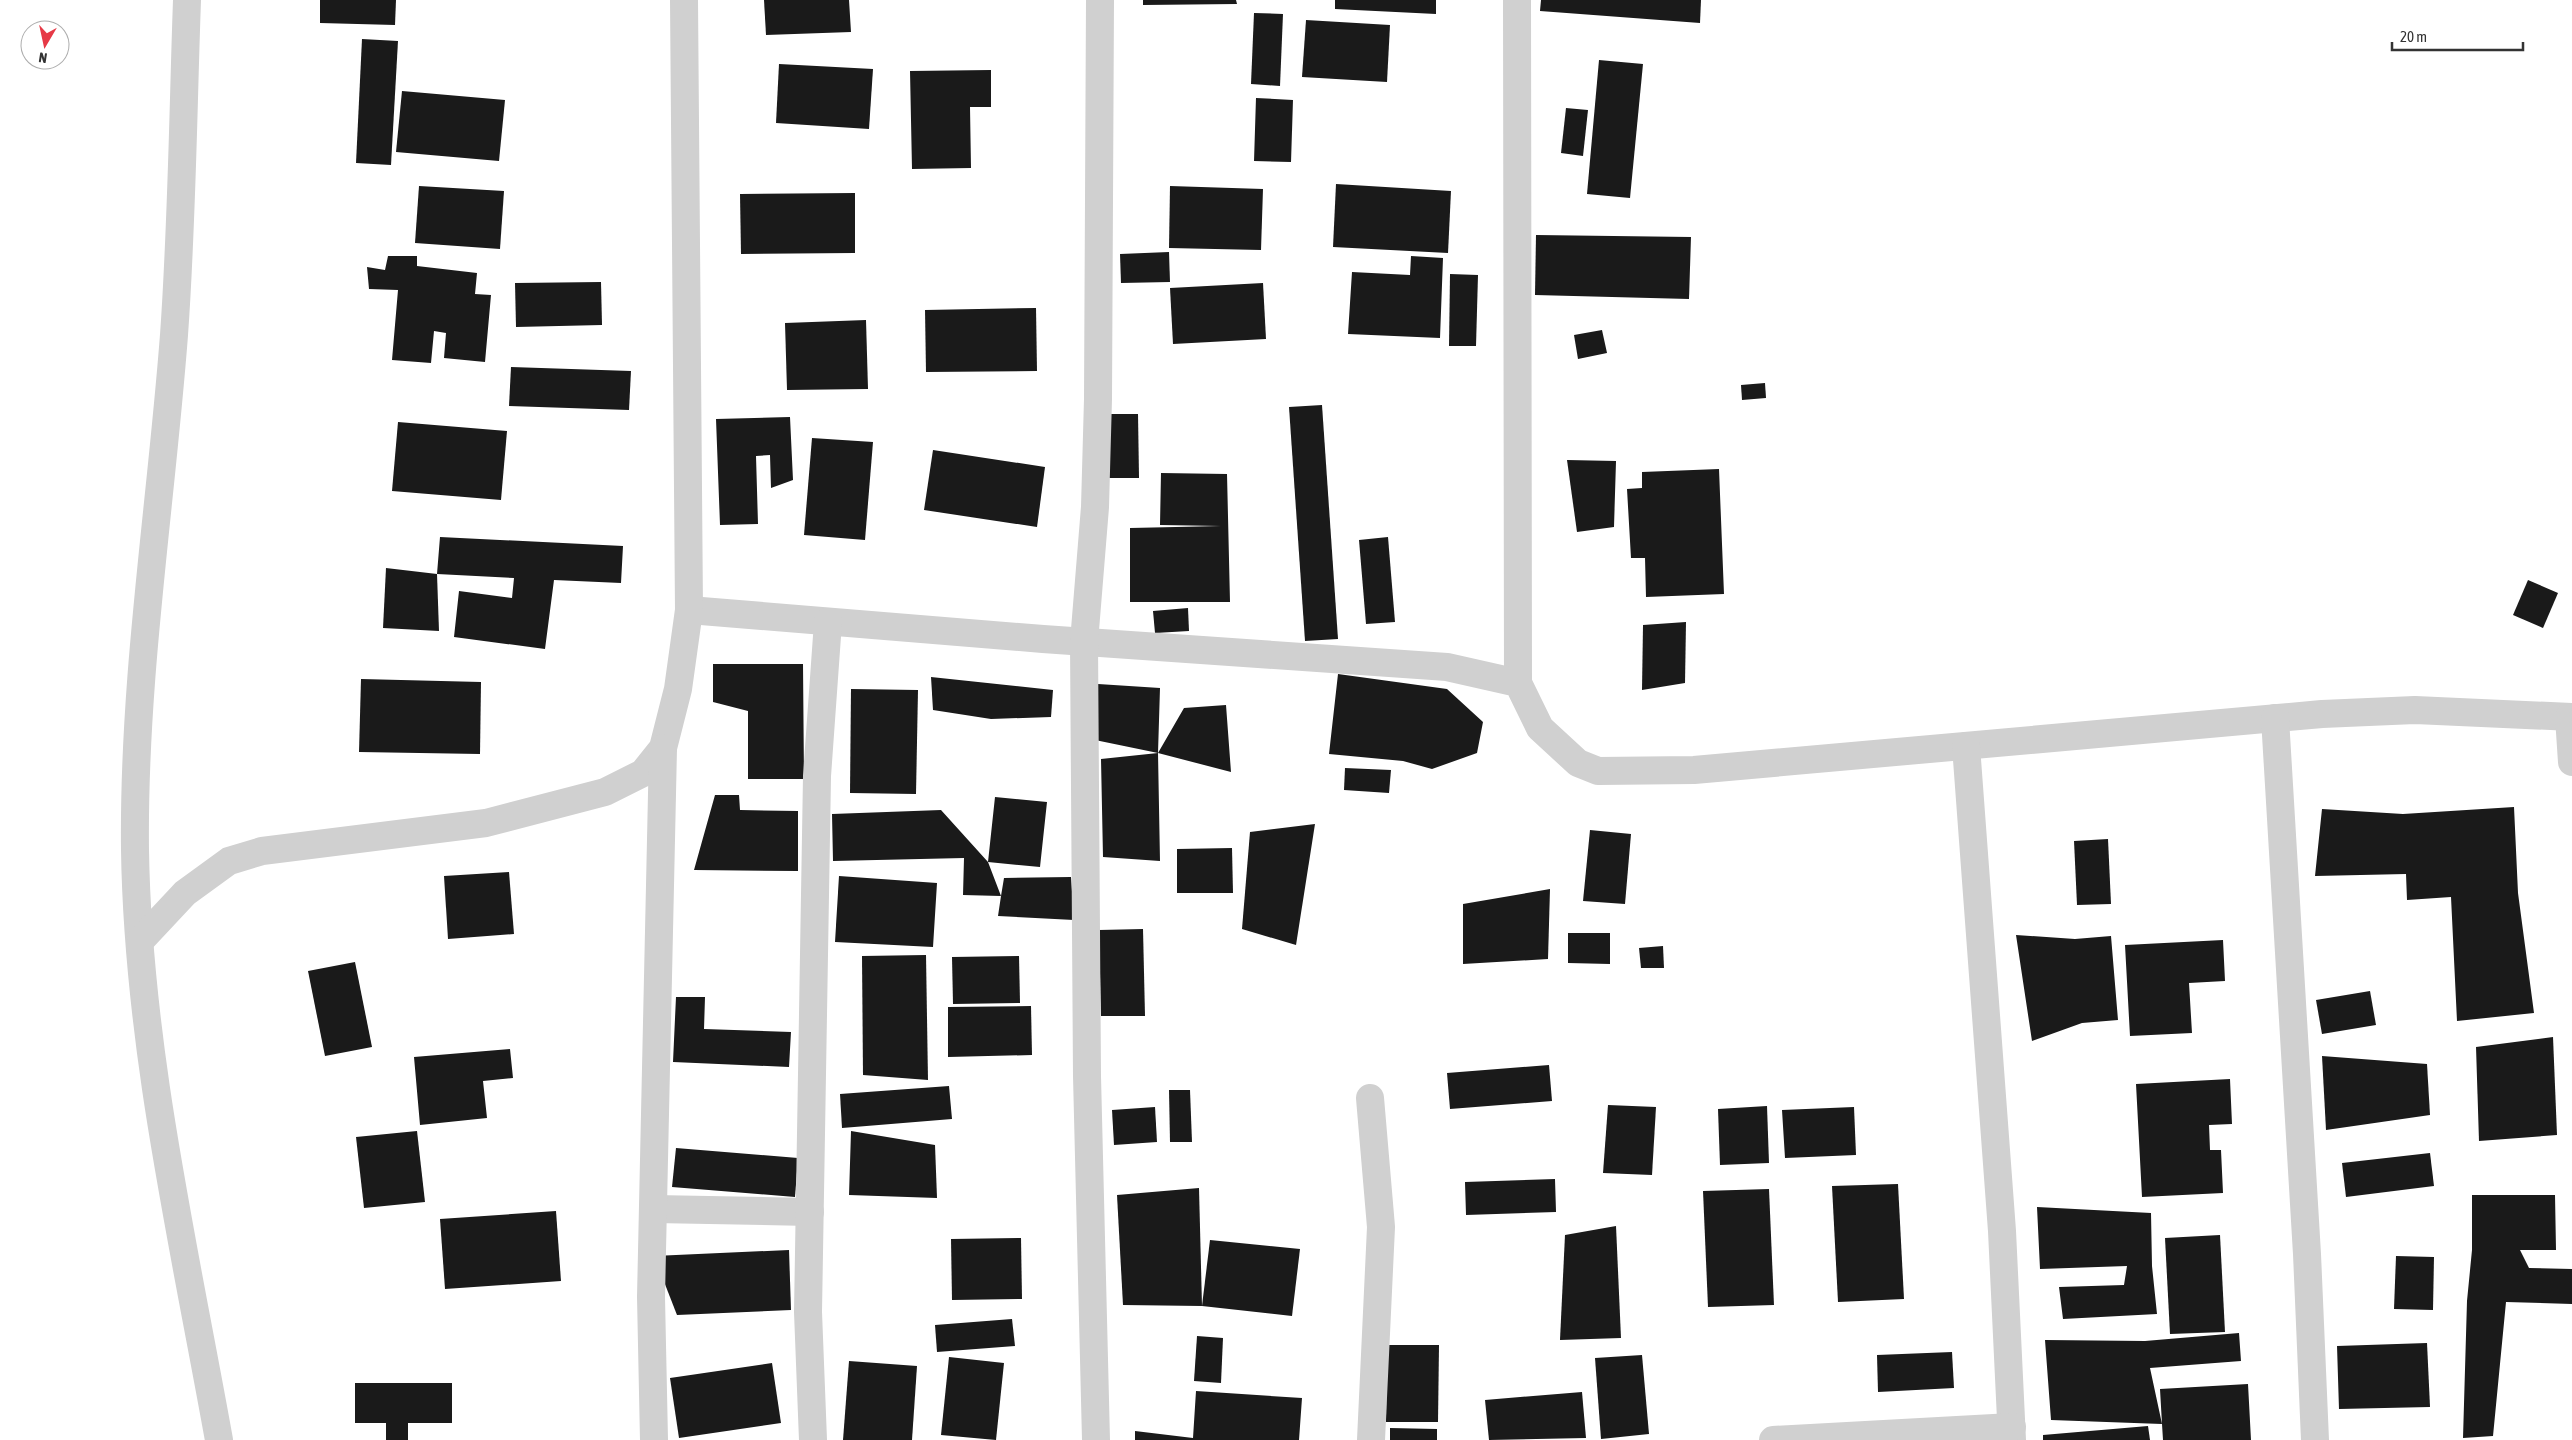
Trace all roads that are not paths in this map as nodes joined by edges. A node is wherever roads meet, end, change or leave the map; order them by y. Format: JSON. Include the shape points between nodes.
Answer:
{"nodes":[{"id":1,"x":187,"y":0,"type":"edge"},
{"id":2,"x":684,"y":0,"type":"edge"},
{"id":3,"x":1100,"y":0,"type":"edge"},
{"id":4,"x":1516,"y":0,"type":"edge"},
{"id":5,"x":688,"y":610,"type":"junction"},
{"id":6,"x":828,"y":622,"type":"junction"},
{"id":7,"x":1084,"y":642,"type":"junction"},
{"id":8,"x":1518,"y":684,"type":"junction"},
{"id":9,"x":2571,"y":717,"type":"edge"},
{"id":10,"x":2275,"y":718,"type":"junction"},
{"id":11,"x":1966,"y":746,"type":"junction"},
{"id":12,"x":663,"y":748,"type":"junction"},
{"id":13,"x":2572,"y":762,"type":"edge"},
{"id":14,"x":141,"y":940,"type":"junction"},
{"id":15,"x":1370,"y":1098,"type":"dead end"},
{"id":16,"x":654,"y":1209,"type":"junction"},
{"id":17,"x":810,"y":1212,"type":"junction"},
{"id":18,"x":2012,"y":1433,"type":"edge"},
{"id":19,"x":219,"y":1440,"type":"edge"},
{"id":20,"x":654,"y":1440,"type":"edge"},
{"id":21,"x":813,"y":1440,"type":"edge"},
{"id":22,"x":1096,"y":1440,"type":"edge"},
{"id":23,"x":1370,"y":1440,"type":"edge"},
{"id":24,"x":1773,"y":1440,"type":"edge"},
{"id":25,"x":2315,"y":1440,"type":"edge"}],
"edges":[{"from":1,"to":14,"type":"street","via":[[174,332],[139,710],[135,850]]},
{"from":2,"to":5,"type":"street"},
{"from":3,"to":7,"type":"street","via":[[1098,399],[1095,507]]},
{"from":4,"to":8,"type":"street"},
{"from":5,"to":6,"type":"street"},
{"from":5,"to":12,"type":"street","via":[[678,689]]},
{"from":6,"to":7,"type":"street"},
{"from":6,"to":17,"type":"street","via":[[817,776]]},
{"from":7,"to":8,"type":"street","via":[[1447,667]]},
{"from":7,"to":22,"type":"street","via":[[1088,1085]]},
{"from":8,"to":11,"type":"street","via":[[1540,728],[1578,763],[1598,771],[1694,770]]},
{"from":9,"to":10,"type":"street","via":[[2415,710]]},
{"from":9,"to":13,"type":"street"},
{"from":10,"to":11,"type":"street"},
{"from":10,"to":25,"type":"street"},
{"from":11,"to":18,"type":"street","via":[[2002,1231]]},
{"from":12,"to":14,"type":"street","via":[[643,773],[605,792],[486,823],[262,851],[230,861],[185,893]]},
{"from":12,"to":16,"type":"street"},
{"from":14,"to":19,"type":"street","via":[[156,1092]]},
{"from":15,"to":23,"type":"street","via":[[1381,1227]]},
{"from":16,"to":17,"type":"street"},
{"from":16,"to":20,"type":"street","via":[[651,1297]]},
{"from":17,"to":21,"type":"street","via":[[808,1312]]},
{"from":18,"to":24,"type":"street"}]}
